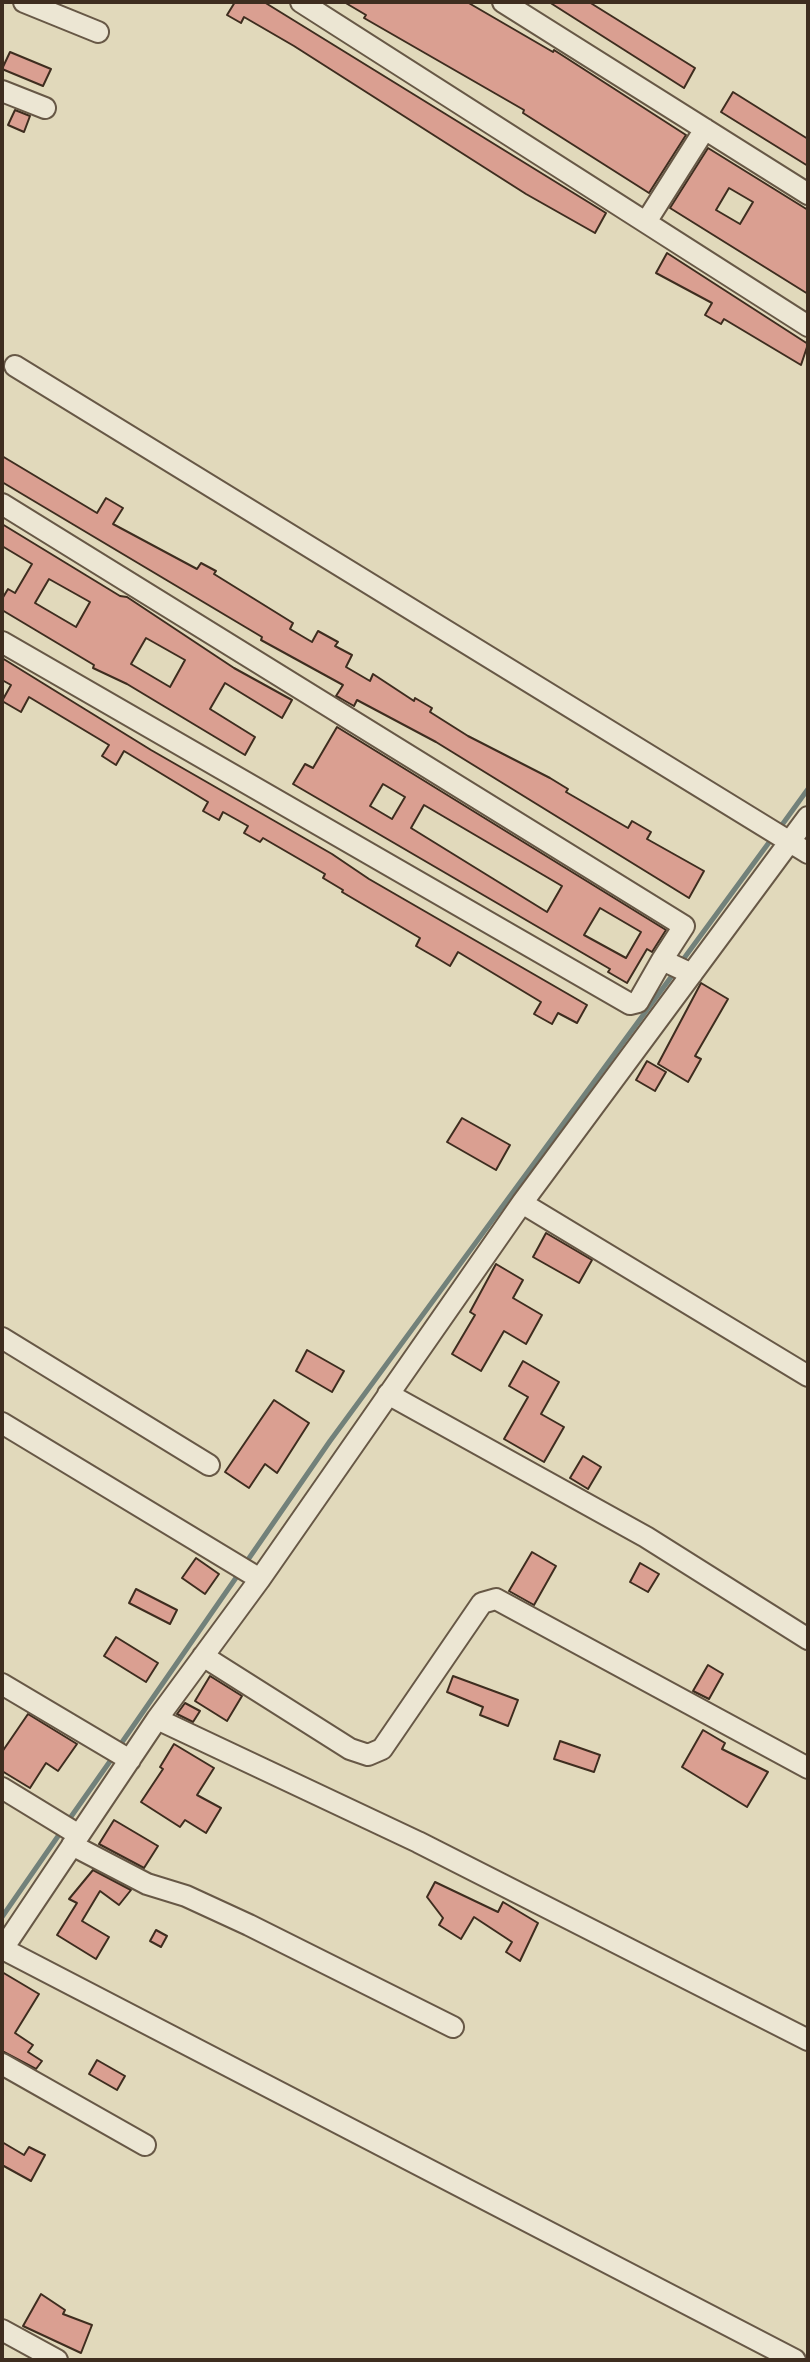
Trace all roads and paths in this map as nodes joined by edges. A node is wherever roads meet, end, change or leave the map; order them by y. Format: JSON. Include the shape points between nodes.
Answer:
{"nodes":[{"id":1,"x":24,"y":2,"type":"edge"},
{"id":2,"x":301,"y":2,"type":"edge"},
{"id":3,"x":503,"y":2,"type":"edge"},
{"id":4,"x":98,"y":32,"type":"dead end"},
{"id":5,"x":2,"y":91,"type":"edge"},
{"id":6,"x":45,"y":108,"type":"dead end"},
{"id":7,"x":705,"y":129,"type":"junction"},
{"id":8,"x":808,"y":194,"type":"edge"},
{"id":9,"x":646,"y":222,"type":"junction"},
{"id":10,"x":808,"y":326,"type":"edge"},
{"id":11,"x":15,"y":366,"type":"dead end"},
{"id":12,"x":2,"y":504,"type":"edge"},
{"id":13,"x":2,"y":642,"type":"edge"},
{"id":14,"x":808,"y":817,"type":"edge"},
{"id":15,"x":791,"y":840,"type":"junction"},
{"id":16,"x":808,"y":853,"type":"edge"},
{"id":17,"x":677,"y":967,"type":"junction"},
{"id":18,"x":522,"y":1203,"type":"junction"},
{"id":19,"x":2,"y":1338,"type":"edge"},
{"id":20,"x":808,"y":1376,"type":"edge"},
{"id":21,"x":388,"y":1394,"type":"junction"},
{"id":22,"x":2,"y":1423,"type":"edge"},
{"id":23,"x":209,"y":1465,"type":"dead end"},
{"id":24,"x":251,"y":1572,"type":"junction"},
{"id":25,"x":808,"y":1639,"type":"edge"},
{"id":26,"x":203,"y":1656,"type":"junction"},
{"id":27,"x":2,"y":1684,"type":"edge"},
{"id":28,"x":157,"y":1719,"type":"junction"},
{"id":29,"x":130,"y":1760,"type":"junction"},
{"id":30,"x":808,"y":1768,"type":"edge"},
{"id":31,"x":2,"y":1788,"type":"edge"},
{"id":32,"x":71,"y":1834,"type":"junction"},
{"id":33,"x":2,"y":1950,"type":"edge"},
{"id":34,"x":453,"y":2027,"type":"dead end"},
{"id":35,"x":808,"y":2040,"type":"edge"},
{"id":36,"x":2,"y":2064,"type":"edge"},
{"id":37,"x":145,"y":2145,"type":"dead end"},
{"id":38,"x":2,"y":2330,"type":"edge"},
{"id":39,"x":57,"y":2360,"type":"edge"},
{"id":40,"x":795,"y":2360,"type":"edge"}],
"edges":[{"from":1,"to":4,"type":"street"},
{"from":2,"to":9,"type":"street"},
{"from":3,"to":7,"type":"street"},
{"from":5,"to":6,"type":"street"},
{"from":7,"to":8,"type":"street"},
{"from":7,"to":9,"type":"street"},
{"from":9,"to":10,"type":"street"},
{"from":11,"to":15,"type":"street"},
{"from":12,"to":17,"type":"street","via":[[684,926]]},
{"from":13,"to":17,"type":"street","via":[[630,1004]]},
{"from":14,"to":15,"type":"street"},
{"from":15,"to":16,"type":"street"},
{"from":15,"to":17,"type":"street"},
{"from":17,"to":18,"type":"street"},
{"from":18,"to":20,"type":"street"},
{"from":18,"to":21,"type":"street"},
{"from":19,"to":23,"type":"street"},
{"from":21,"to":24,"type":"street"},
{"from":21,"to":25,"type":"street","via":[[646,1537]]},
{"from":22,"to":24,"type":"street"},
{"from":24,"to":26,"type":"street"},
{"from":26,"to":28,"type":"street"},
{"from":26,"to":30,"type":"street","via":[[350,1749],[368,1755],[382,1749],[482,1603],[496,1599]]},
{"from":27,"to":29,"type":"street"},
{"from":28,"to":29,"type":"street"},
{"from":28,"to":35,"type":"street","via":[[418,1842]]},
{"from":29,"to":32,"type":"street"},
{"from":31,"to":32,"type":"street"},
{"from":32,"to":33,"type":"street"},
{"from":32,"to":34,"type":"street","via":[[147,1884],[249,1925]]},
{"from":33,"to":40,"type":"street"},
{"from":36,"to":37,"type":"street"},
{"from":38,"to":39,"type":"street"}]}
